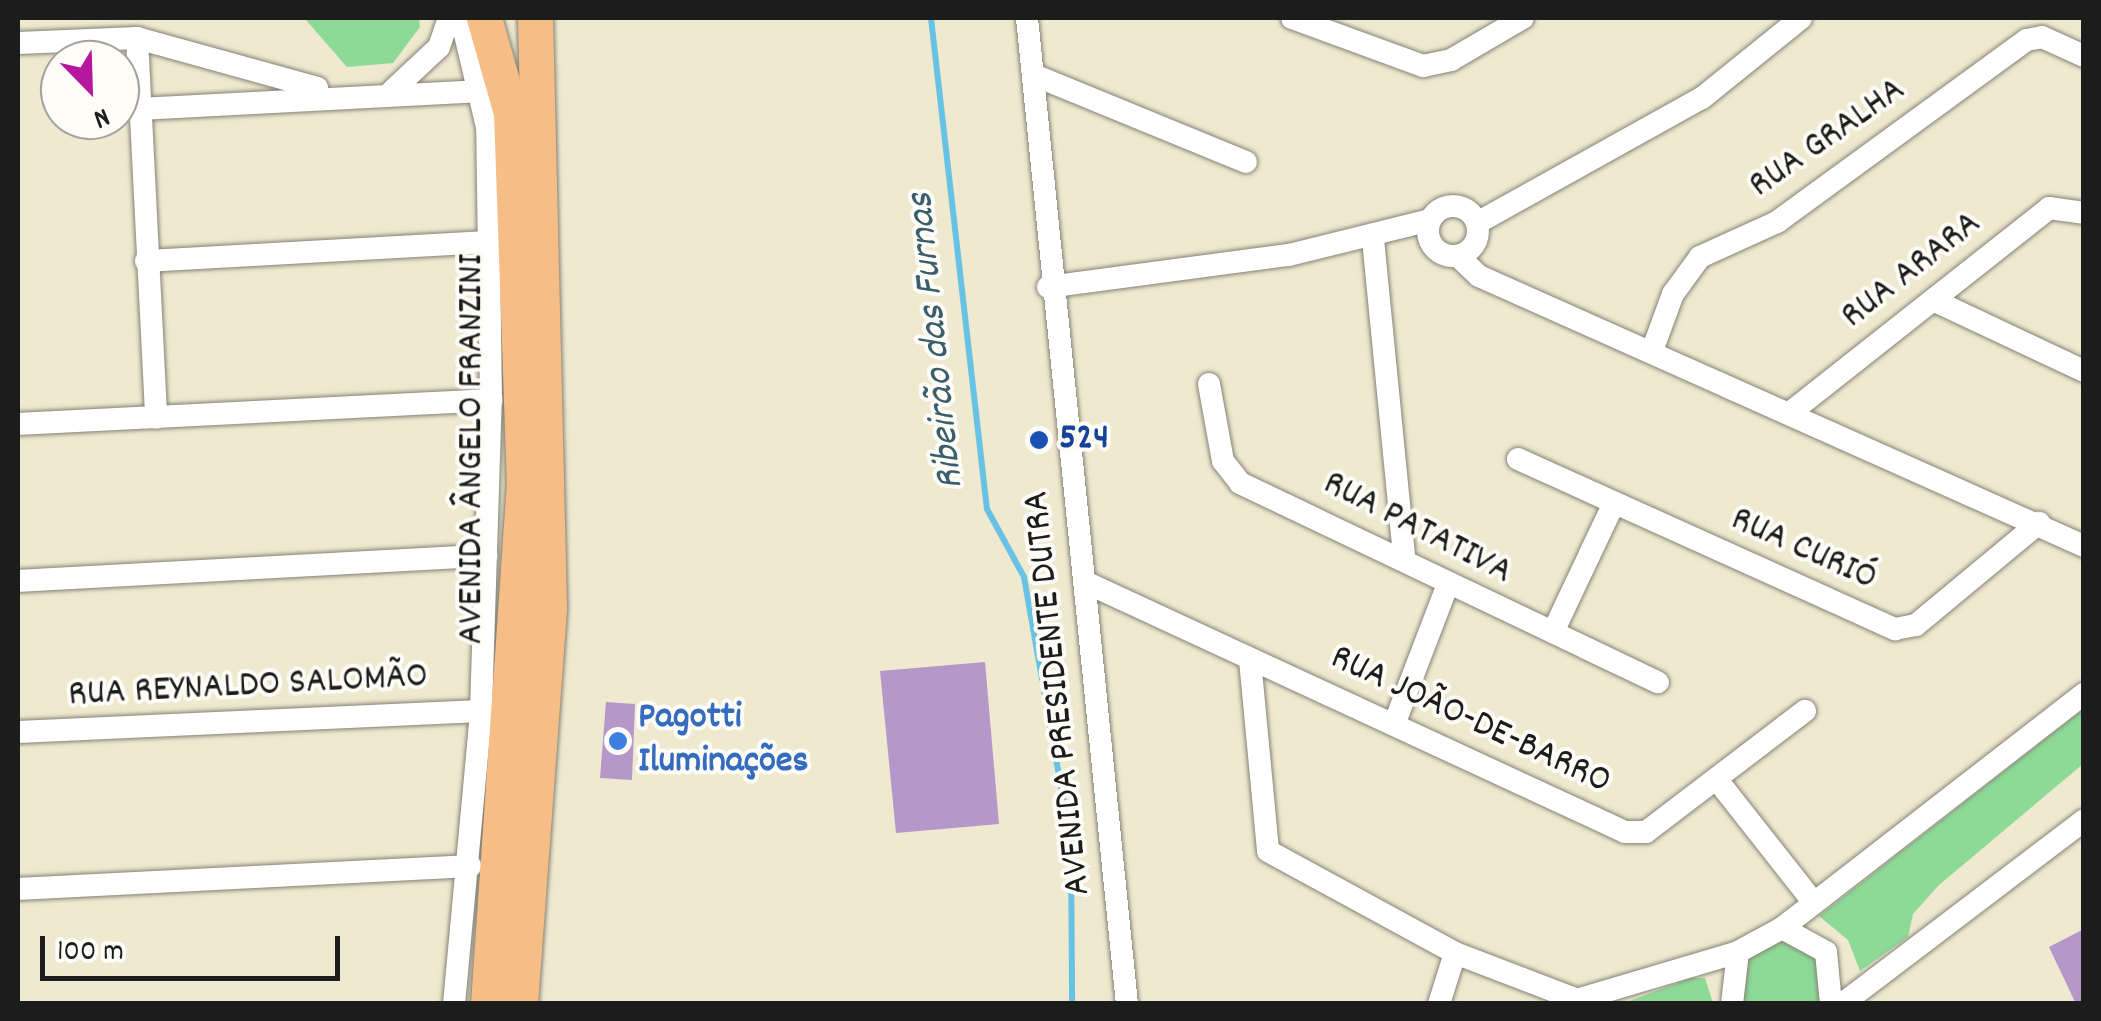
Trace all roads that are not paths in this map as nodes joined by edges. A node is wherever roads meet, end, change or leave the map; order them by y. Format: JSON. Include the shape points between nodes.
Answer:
{"nodes":[{"id":1,"x":449,"y":18,"type":"edge"},
{"id":2,"x":460,"y":18,"type":"edge"},
{"id":3,"x":484,"y":18,"type":"edge"},
{"id":4,"x":534,"y":18,"type":"edge"},
{"id":5,"x":1026,"y":18,"type":"edge"},
{"id":6,"x":1292,"y":18,"type":"edge"},
{"id":7,"x":1524,"y":18,"type":"edge"},
{"id":8,"x":1800,"y":18,"type":"edge"},
{"id":9,"x":137,"y":38,"type":"joint"},
{"id":10,"x":18,"y":44,"type":"edge"},
{"id":11,"x":2084,"y":56,"type":"edge"},
{"id":12,"x":1034,"y":75,"type":"junction"},
{"id":13,"x":482,"y":91,"type":"junction"},
{"id":14,"x":334,"y":92,"type":"junction"},
{"id":15,"x":392,"y":92,"type":"junction"},
{"id":16,"x":140,"y":109,"type":"edge"},
{"id":17,"x":140,"y":131,"type":"edge"},
{"id":18,"x":1246,"y":162,"type":"dead end"},
{"id":19,"x":1502,"y":203,"type":"junction"},
{"id":20,"x":1450,"y":206,"type":"junction"},
{"id":21,"x":2084,"y":213,"type":"edge"},
{"id":22,"x":1430,"y":220,"type":"junction"},
{"id":23,"x":1477,"y":231,"type":"junction"},
{"id":24,"x":1379,"y":238,"type":"junction"},
{"id":25,"x":489,"y":242,"type":"junction"},
{"id":26,"x":1434,"y":250,"type":"junction"},
{"id":27,"x":1458,"y":256,"type":"junction"},
{"id":28,"x":146,"y":261,"type":"junction"},
{"id":29,"x":1479,"y":276,"type":"junction"},
{"id":30,"x":1048,"y":287,"type":"junction"},
{"id":31,"x":1933,"y":300,"type":"junction"},
{"id":32,"x":1652,"y":351,"type":"junction"},
{"id":33,"x":2084,"y":370,"type":"edge"},
{"id":34,"x":1209,"y":384,"type":"dead end"},
{"id":35,"x":492,"y":400,"type":"junction"},
{"id":36,"x":1791,"y":412,"type":"junction"},
{"id":37,"x":156,"y":418,"type":"junction"},
{"id":38,"x":18,"y":424,"type":"edge"},
{"id":39,"x":1518,"y":460,"type":"dead end"},
{"id":40,"x":1613,"y":505,"type":"junction"},
{"id":41,"x":2039,"y":523,"type":"junction"},
{"id":42,"x":2084,"y":546,"type":"edge"},
{"id":43,"x":1404,"y":554,"type":"junction"},
{"id":44,"x":486,"y":556,"type":"junction"},
{"id":45,"x":18,"y":581,"type":"edge"},
{"id":46,"x":1085,"y":582,"type":"junction"},
{"id":47,"x":1446,"y":589,"type":"junction"},
{"id":48,"x":1553,"y":632,"type":"junction"},
{"id":49,"x":1250,"y":660,"type":"junction"},
{"id":50,"x":1658,"y":682,"type":"dead end"},
{"id":51,"x":2084,"y":694,"type":"edge"},
{"id":52,"x":481,"y":711,"type":"junction"},
{"id":53,"x":1805,"y":711,"type":"dead end"},
{"id":54,"x":1395,"y":722,"type":"junction"},
{"id":55,"x":18,"y":732,"type":"edge"},
{"id":56,"x":1718,"y":781,"type":"junction"},
{"id":57,"x":2084,"y":820,"type":"edge"},
{"id":58,"x":470,"y":866,"type":"junction"},
{"id":59,"x":18,"y":889,"type":"edge"},
{"id":60,"x":1814,"y":903,"type":"junction"},
{"id":61,"x":1782,"y":928,"type":"junction"},
{"id":62,"x":1738,"y":952,"type":"junction"},
{"id":63,"x":1455,"y":953,"type":"junction"},
{"id":64,"x":1572,"y":1002,"type":"edge"},
{"id":65,"x":454,"y":1004,"type":"edge"},
{"id":66,"x":488,"y":1004,"type":"edge"},
{"id":67,"x":520,"y":1004,"type":"edge"},
{"id":68,"x":1127,"y":1004,"type":"edge"},
{"id":69,"x":1439,"y":1004,"type":"edge"},
{"id":70,"x":1732,"y":1004,"type":"edge"},
{"id":71,"x":1831,"y":1004,"type":"edge"},
{"id":72,"x":1842,"y":1004,"type":"edge"}],
"edges":[{"from":1,"to":15,"type":"street","via":[[439,47]]},
{"from":2,"to":13,"type":"street"},
{"from":3,"to":66,"type":"main road","name":"AVENIDA ÂNGELO FRANZINI","via":[[511,113],[524,482]]},
{"from":4,"to":67,"type":"main road","name":"AVENIDA ÂNGELO FRANZINI","via":[[548,607]]},
{"from":5,"to":12,"type":"street","name":"AVENIDA PRESIDENTE DUTRA"},
{"from":6,"to":7,"type":"street","via":[[1424,66],[1452,60]]},
{"from":8,"to":19,"type":"street","via":[[1702,98]]},
{"from":9,"to":10,"type":"street"},
{"from":9,"to":14,"type":"street"},
{"from":11,"to":32,"type":"street","name":"RUA GRALHA","via":[[2042,37],[2027,40],[1778,222],[1700,257],[1673,294]]},
{"from":12,"to":18,"type":"street"},
{"from":12,"to":30,"type":"street","name":"AVENIDA PRESIDENTE DUTRA"},
{"from":13,"to":15,"type":"street"},
{"from":13,"to":25,"type":"street"},
{"from":14,"to":15,"type":"street"},
{"from":14,"to":16,"type":"street"},
{"from":17,"to":28,"type":"street"},
{"from":19,"to":20,"type":"street"},
{"from":19,"to":23,"type":"street"},
{"from":20,"to":22,"type":"street"},
{"from":20,"to":23,"type":"street"},
{"from":21,"to":31,"type":"street","name":"RUA ARARA","via":[[2049,208]]},
{"from":22,"to":24,"type":"street"},
{"from":22,"to":26,"type":"street"},
{"from":23,"to":27,"type":"street"},
{"from":23,"to":29,"type":"street"},
{"from":24,"to":26,"type":"street"},
{"from":24,"to":30,"type":"street"},
{"from":24,"to":43,"type":"street"},
{"from":25,"to":28,"type":"street"},
{"from":25,"to":35,"type":"street"},
{"from":26,"to":27,"type":"street"},
{"from":27,"to":29,"type":"street"},
{"from":28,"to":37,"type":"street"},
{"from":29,"to":32,"type":"street"},
{"from":30,"to":46,"type":"street","name":"AVENIDA PRESIDENTE DUTRA"},
{"from":31,"to":33,"type":"street"},
{"from":31,"to":36,"type":"street","name":"RUA ARARA"},
{"from":32,"to":36,"type":"street"},
{"from":34,"to":43,"type":"street","name":"RUA PATATIVA","via":[[1229,474]]},
{"from":35,"to":37,"type":"street"},
{"from":35,"to":44,"type":"street"},
{"from":36,"to":41,"type":"street"},
{"from":37,"to":38,"type":"street"},
{"from":39,"to":40,"type":"street","name":"RUA CURIÓ"},
{"from":40,"to":41,"type":"street","name":"RUA CURIÓ","via":[[1895,629],[1916,625]]},
{"from":40,"to":48,"type":"street"},
{"from":41,"to":42,"type":"street"},
{"from":43,"to":47,"type":"street","name":"RUA PATATIVA"},
{"from":44,"to":45,"type":"street"},
{"from":44,"to":52,"type":"street"},
{"from":46,"to":49,"type":"street","name":"RUA JOÃO-DE-BARRO"},
{"from":46,"to":68,"type":"street","name":"AVENIDA PRESIDENTE DUTRA"},
{"from":47,"to":48,"type":"street","name":"RUA PATATIVA"},
{"from":47,"to":54,"type":"street"},
{"from":48,"to":50,"type":"street","name":"RUA PATATIVA"},
{"from":49,"to":54,"type":"street","name":"RUA JOÃO-DE-BARRO"},
{"from":49,"to":63,"type":"street","via":[[1268,851]]},
{"from":51,"to":60,"type":"street"},
{"from":52,"to":55,"type":"street","name":"RUA REYNALDO SALOMÃO"},
{"from":52,"to":58,"type":"street"},
{"from":53,"to":56,"type":"street","name":"RUA JOÃO-DE-BARRO"},
{"from":54,"to":56,"type":"street","name":"RUA JOÃO-DE-BARRO","via":[[1626,832],[1646,832]]},
{"from":56,"to":60,"type":"street"},
{"from":57,"to":72,"type":"street"},
{"from":58,"to":59,"type":"street"},
{"from":58,"to":65,"type":"street"},
{"from":60,"to":61,"type":"street"},
{"from":61,"to":62,"type":"street"},
{"from":61,"to":71,"type":"street","via":[[1826,952]]},
{"from":62,"to":64,"type":"street"},
{"from":62,"to":70,"type":"street"},
{"from":63,"to":64,"type":"street"},
{"from":63,"to":69,"type":"street"}]}
